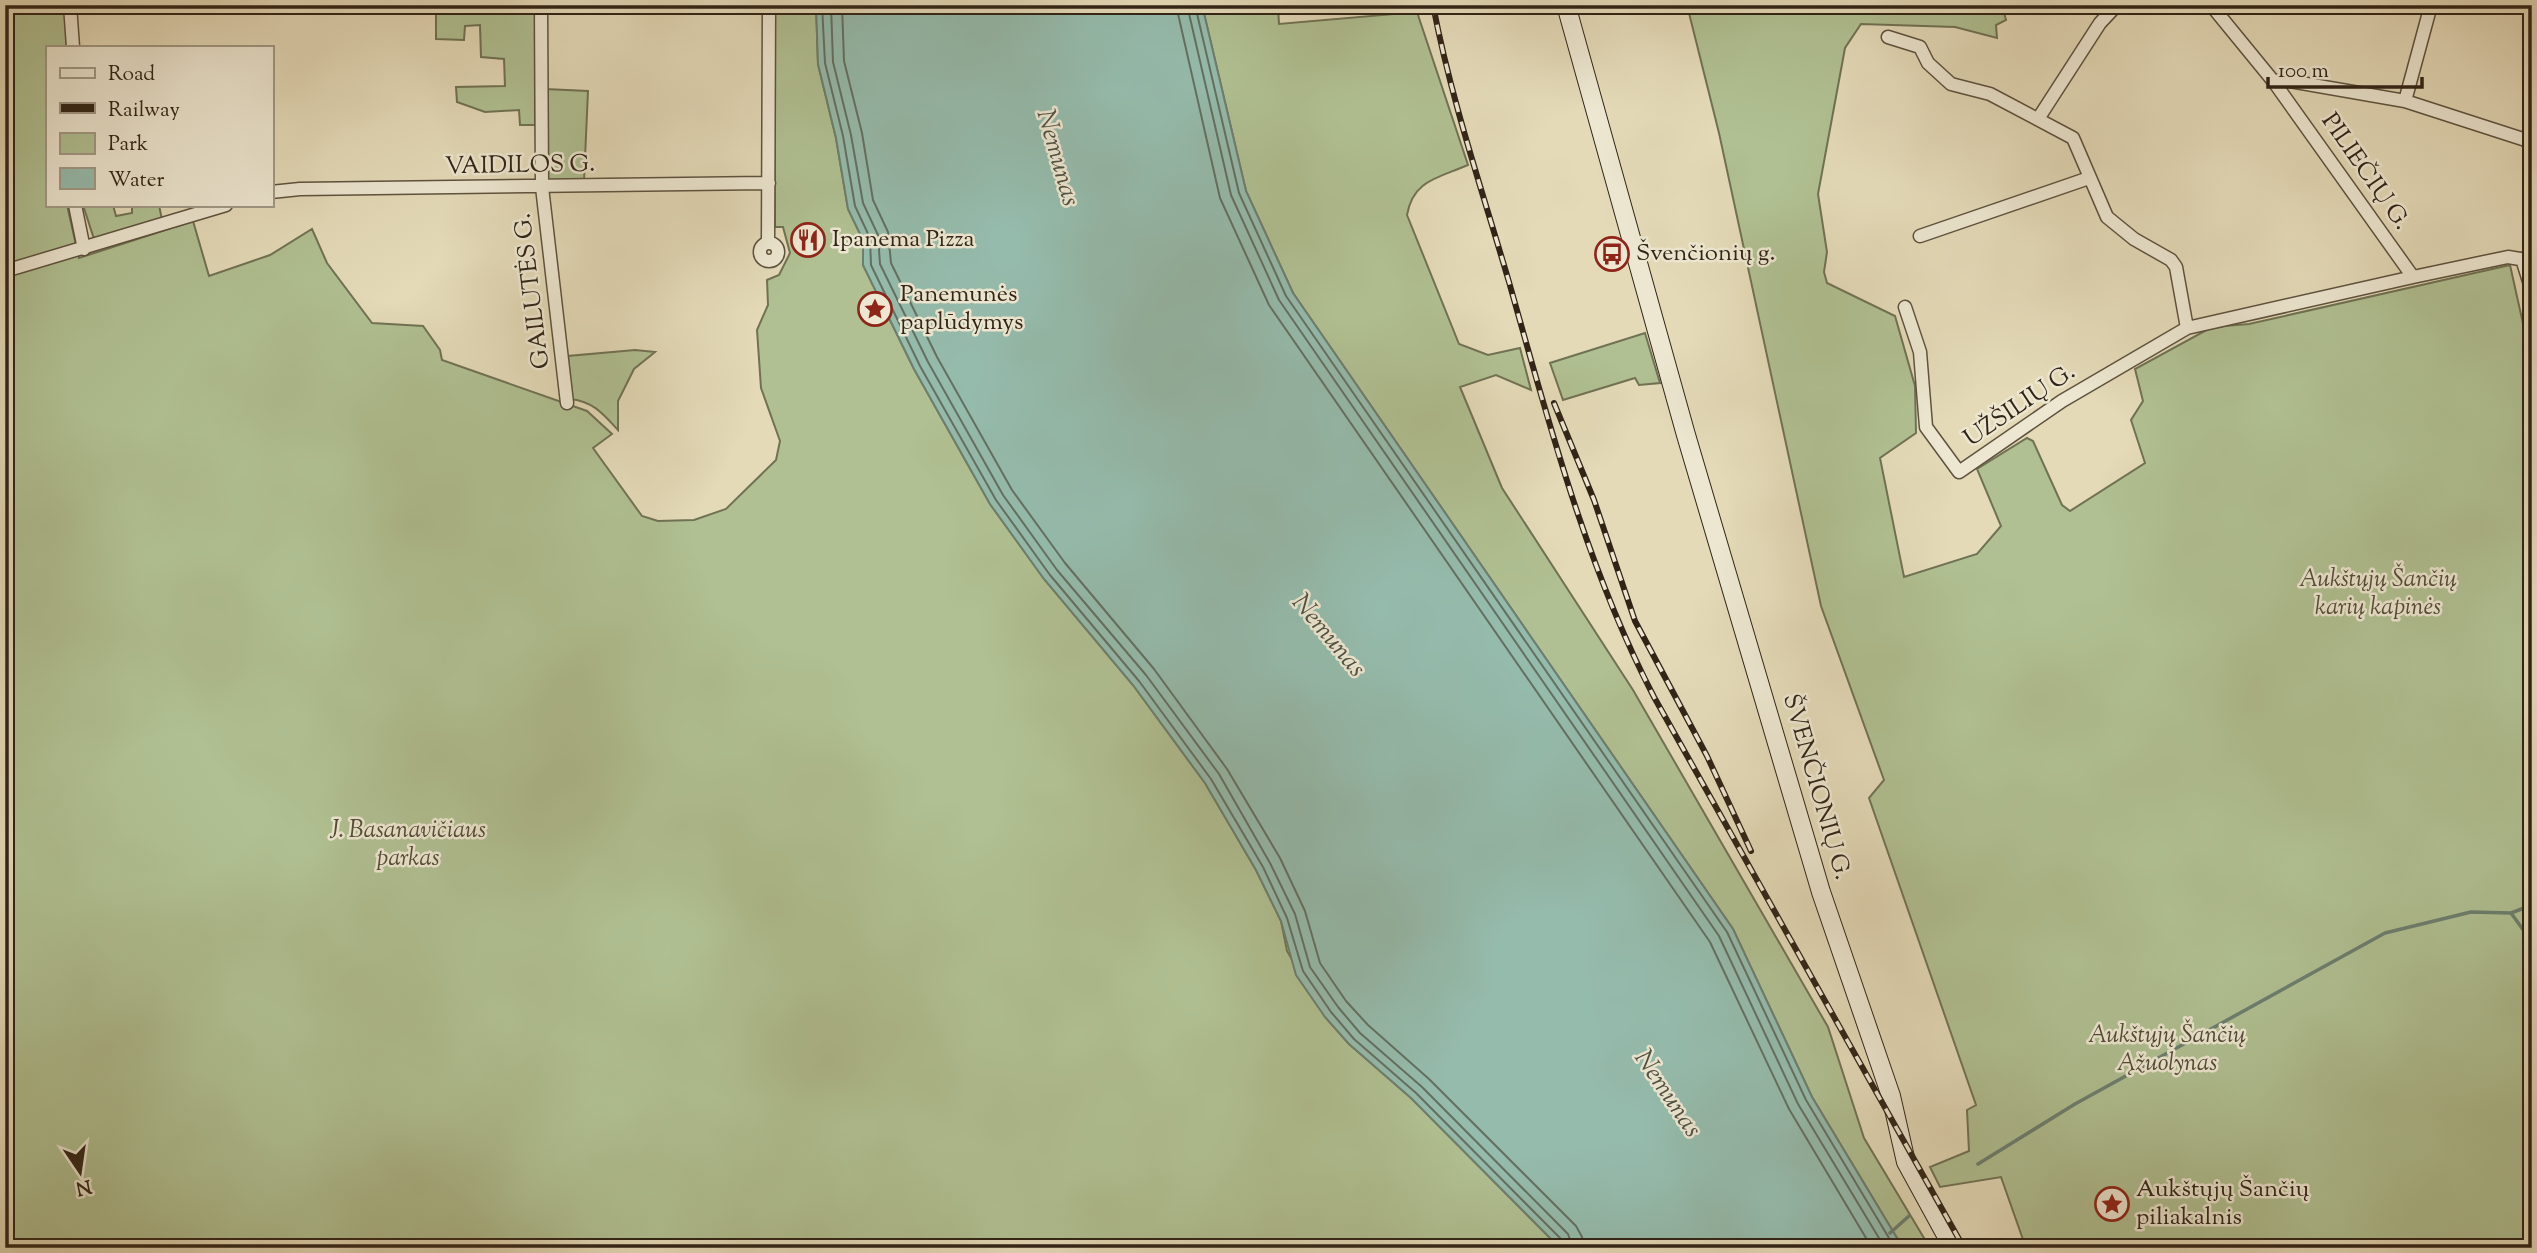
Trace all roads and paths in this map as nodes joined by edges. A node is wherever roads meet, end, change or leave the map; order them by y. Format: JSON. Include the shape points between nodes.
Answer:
{"nodes":[{"id":1,"x":70,"y":5,"type":"edge"},
{"id":2,"x":541,"y":5,"type":"edge"},
{"id":3,"x":769,"y":5,"type":"edge"},
{"id":4,"x":1566,"y":5,"type":"edge"},
{"id":5,"x":2117,"y":5,"type":"edge"},
{"id":6,"x":2211,"y":5,"type":"edge"},
{"id":7,"x":2431,"y":5,"type":"edge"},
{"id":8,"x":1888,"y":37,"type":"dead end"},
{"id":9,"x":73,"y":46,"type":"edge"},
{"id":10,"x":2274,"y":82,"type":"junction"},
{"id":11,"x":2405,"y":101,"type":"junction"},
{"id":12,"x":2038,"y":119,"type":"junction"},
{"id":13,"x":2532,"y":142,"type":"edge"},
{"id":14,"x":2089,"y":178,"type":"junction"},
{"id":15,"x":769,"y":183,"type":"junction"},
{"id":16,"x":542,"y":187,"type":"junction"},
{"id":17,"x":273,"y":192,"type":"edge"},
{"id":18,"x":75,"y":206,"type":"edge"},
{"id":19,"x":223,"y":206,"type":"edge"},
{"id":20,"x":1920,"y":236,"type":"dead end"},
{"id":21,"x":768,"y":243,"type":"dead end"},
{"id":22,"x":84,"y":248,"type":"junction"},
{"id":23,"x":2527,"y":260,"type":"edge"},
{"id":24,"x":5,"y":271,"type":"edge"},
{"id":25,"x":2413,"y":277,"type":"junction"},
{"id":26,"x":2532,"y":291,"type":"edge"},
{"id":27,"x":1905,"y":307,"type":"dead end"},
{"id":28,"x":2187,"y":328,"type":"junction"},
{"id":29,"x":568,"y":403,"type":"dead end"},
{"id":30,"x":1953,"y":1248,"type":"edge"}],
"edges":[{"from":1,"to":9,"type":"street"},
{"from":2,"to":16,"type":"street","name":"GAILUTĖS G."},
{"from":3,"to":15,"type":"street"},
{"from":4,"to":30,"type":"street","name":"ŠVENČIONIŲ G.","via":[[1821,892],[1891,1096],[1906,1162]]},
{"from":5,"to":12,"type":"street","via":[[2100,23]]},
{"from":6,"to":10,"type":"street","name":"PILIEČIŲ G."},
{"from":7,"to":11,"type":"street"},
{"from":8,"to":12,"type":"street","via":[[1920,47],[1928,63],[1951,84],[1990,94]]},
{"from":10,"to":11,"type":"street"},
{"from":10,"to":25,"type":"street","name":"PILIEČIŲ G."},
{"from":11,"to":13,"type":"street"},
{"from":12,"to":14,"type":"street","via":[[2073,138]]},
{"from":14,"to":20,"type":"street"},
{"from":14,"to":28,"type":"street","via":[[2107,217],[2117,227],[2172,260]]},
{"from":15,"to":16,"type":"street","name":"VAIDILOS G."},
{"from":15,"to":21,"type":"street"},
{"from":16,"to":17,"type":"street","name":"VAIDILOS G."},
{"from":16,"to":29,"type":"street","name":"GAILUTĖS G."},
{"from":18,"to":22,"type":"street"},
{"from":19,"to":22,"type":"street"},
{"from":22,"to":24,"type":"street"},
{"from":23,"to":25,"type":"street","via":[[2490,260]]},
{"from":23,"to":26,"type":"street"},
{"from":25,"to":28,"type":"street","name":"UŽŠILIŲ G."},
{"from":27,"to":28,"type":"street","name":"UŽŠILIŲ G.","via":[[1920,352],[1926,427],[1959,472],[2042,413]]}]}
